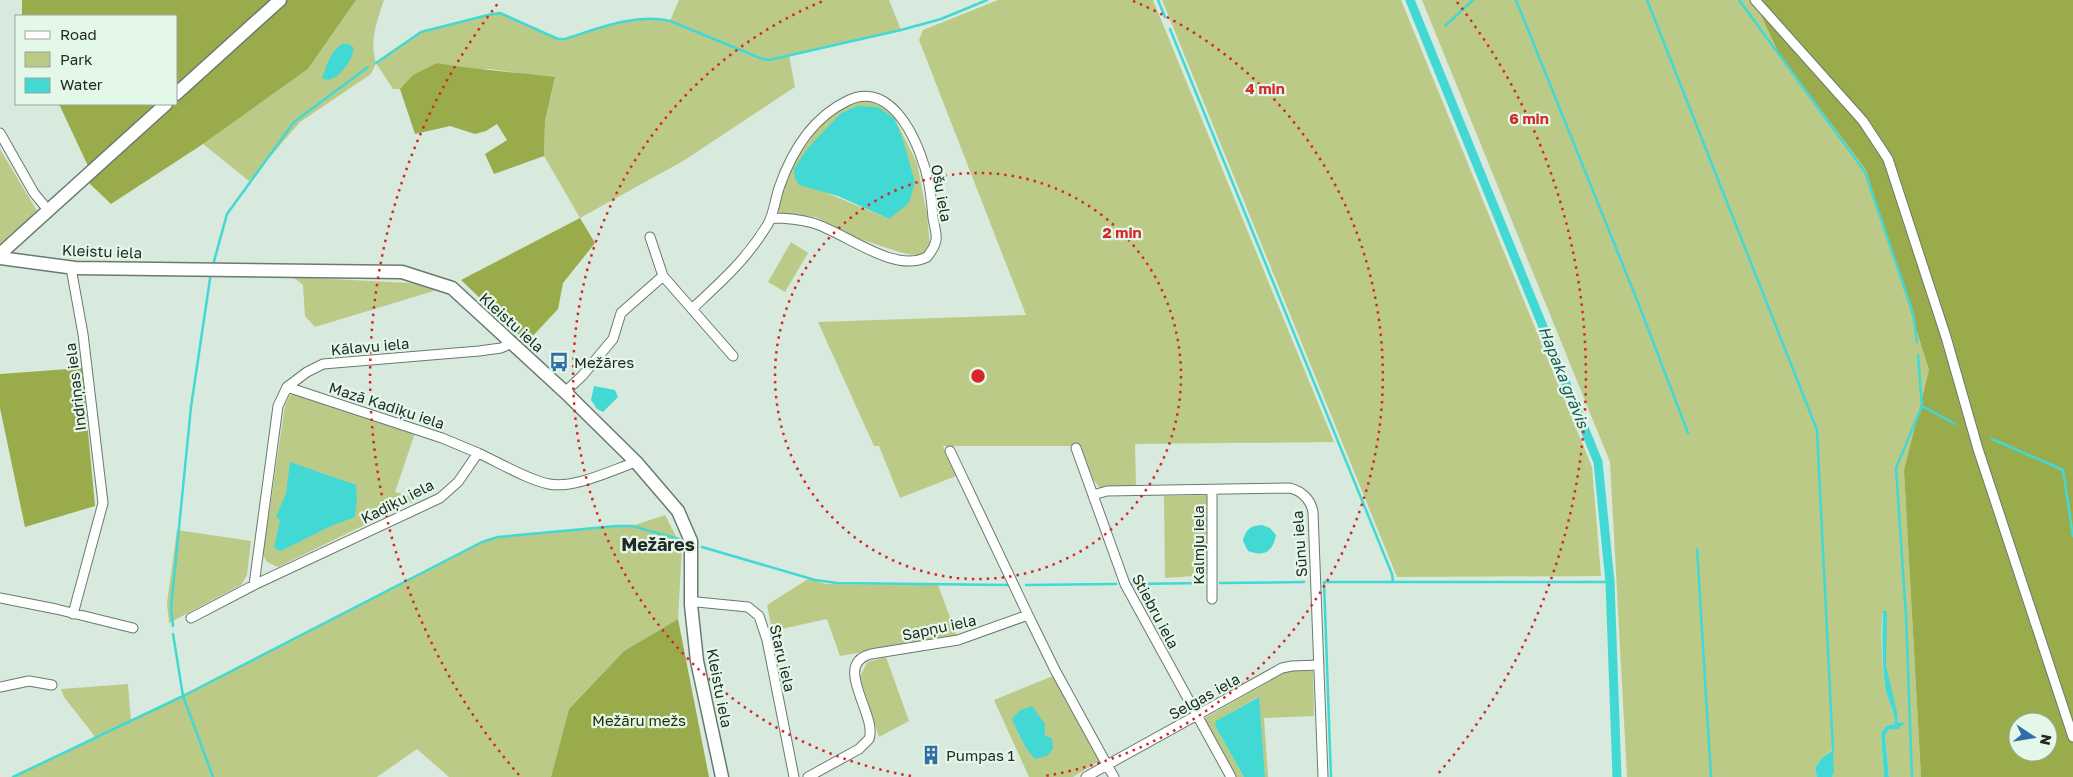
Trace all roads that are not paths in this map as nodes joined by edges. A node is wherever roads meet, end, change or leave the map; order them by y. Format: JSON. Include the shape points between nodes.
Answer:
{"nodes":[{"id":1,"x":280,"y":0,"type":"edge"},
{"id":2,"x":1755,"y":0,"type":"edge"},
{"id":3,"x":178,"y":92,"type":"edge"},
{"id":4,"x":165,"y":105,"type":"edge"},
{"id":5,"x":0,"y":133,"type":"edge"},
{"id":6,"x":48,"y":210,"type":"junction"},
{"id":7,"x":771,"y":218,"type":"junction"},
{"id":8,"x":650,"y":237,"type":"dead end"},
{"id":9,"x":0,"y":256,"type":"edge"},
{"id":10,"x":72,"y":268,"type":"junction"},
{"id":11,"x":663,"y":276,"type":"junction"},
{"id":12,"x":692,"y":308,"type":"junction"},
{"id":13,"x":512,"y":343,"type":"junction"},
{"id":14,"x":733,"y":356,"type":"dead end"},
{"id":15,"x":287,"y":387,"type":"junction"},
{"id":16,"x":565,"y":392,"type":"junction"},
{"id":17,"x":1076,"y":448,"type":"dead end"},
{"id":18,"x":950,"y":451,"type":"dead end"},
{"id":19,"x":478,"y":453,"type":"junction"},
{"id":20,"x":636,"y":462,"type":"junction"},
{"id":21,"x":1212,"y":490,"type":"junction"},
{"id":22,"x":1093,"y":495,"type":"junction"},
{"id":23,"x":254,"y":585,"type":"junction"},
{"id":24,"x":0,"y":598,"type":"edge"},
{"id":25,"x":1212,"y":599,"type":"dead end"},
{"id":26,"x":691,"y":605,"type":"junction"},
{"id":27,"x":73,"y":614,"type":"junction"},
{"id":28,"x":1028,"y":615,"type":"junction"},
{"id":29,"x":191,"y":618,"type":"dead end"},
{"id":30,"x":133,"y":628,"type":"dead end"},
{"id":31,"x":1319,"y":665,"type":"junction"},
{"id":32,"x":52,"y":685,"type":"dead end"},
{"id":33,"x":0,"y":687,"type":"edge"},
{"id":34,"x":1197,"y":715,"type":"junction"},
{"id":35,"x":2073,"y":737,"type":"edge"},
{"id":36,"x":1107,"y":765,"type":"junction"},
{"id":37,"x":722,"y":777,"type":"edge"},
{"id":38,"x":794,"y":777,"type":"edge"},
{"id":39,"x":808,"y":777,"type":"edge"},
{"id":40,"x":1086,"y":777,"type":"edge"},
{"id":41,"x":1114,"y":777,"type":"edge"},
{"id":42,"x":1231,"y":777,"type":"edge"},
{"id":43,"x":1323,"y":777,"type":"edge"}],
"edges":[{"from":1,"to":3,"type":"street"},
{"from":2,"to":35,"type":"street","via":[[1863,121],[1888,159],[1946,337],[1978,449]]},
{"from":4,"to":6,"type":"street"},
{"from":5,"to":6,"type":"street","via":[[34,193]]},
{"from":6,"to":9,"type":"street"},
{"from":7,"to":7,"type":"street","name":"Ošu iela","via":[[789,163],[806,135],[845,102],[858,96],[872,96],[890,104],[900,116],[921,156],[929,183],[936,240],[927,257],[913,262],[886,256],[813,223]]},
{"from":7,"to":12,"type":"street","name":"Ošu iela","via":[[747,256]]},
{"from":8,"to":11,"type":"street"},
{"from":9,"to":10,"type":"street","name":"Kleistu iela"},
{"from":10,"to":13,"type":"street","name":"Kleistu iela","via":[[402,272],[452,288]]},
{"from":10,"to":27,"type":"street","name":"Indriņas iela","via":[[103,503]]},
{"from":11,"to":12,"type":"street"},
{"from":11,"to":16,"type":"street","via":[[621,313],[613,339]]},
{"from":12,"to":14,"type":"street"},
{"from":13,"to":15,"type":"street","name":"Kālavu iela","via":[[479,351],[323,364]]},
{"from":13,"to":16,"type":"street","name":"Kleistu iela"},
{"from":15,"to":19,"type":"street","name":"Mazā Kadiķu iela"},
{"from":15,"to":23,"type":"street","via":[[278,406]]},
{"from":16,"to":20,"type":"street","name":"Kleistu iela"},
{"from":17,"to":22,"type":"street","name":"Stiebru iela"},
{"from":18,"to":28,"type":"street"},
{"from":19,"to":20,"type":"street","via":[[551,485],[574,483]]},
{"from":19,"to":23,"type":"street","name":"Kadiķu iela","via":[[458,482],[440,498]]},
{"from":20,"to":26,"type":"street","name":"Kleistu iela","via":[[678,511],[691,541]]},
{"from":21,"to":22,"type":"street","name":"Sūnu iela","via":[[1107,491]]},
{"from":21,"to":25,"type":"street","name":"Kalmju iela"},
{"from":21,"to":31,"type":"street","name":"Sūnu iela","via":[[1290,488],[1301,493],[1311,504]]},
{"from":22,"to":34,"type":"street","name":"Stiebru iela","via":[[1125,584]]},
{"from":23,"to":29,"type":"street","name":"Kadiķu iela"},
{"from":24,"to":27,"type":"street"},
{"from":26,"to":37,"type":"street","name":"Kleistu iela","via":[[697,661]]},
{"from":26,"to":38,"type":"street","name":"Staru iela","via":[[696,602],[748,607],[760,616]]},
{"from":27,"to":30,"type":"street"},
{"from":28,"to":36,"type":"street"},
{"from":28,"to":39,"type":"street","name":"Sapņu iela","via":[[966,638],[861,658],[855,667],[855,676],[870,725],[869,739],[859,749]]},
{"from":31,"to":34,"type":"street","name":"Selgas iela","via":[[1282,668]]},
{"from":31,"to":43,"type":"street","name":"Sūnu iela"},
{"from":32,"to":33,"type":"street","via":[[29,681]]},
{"from":34,"to":36,"type":"street","name":"Selgas iela"},
{"from":34,"to":42,"type":"street","name":"Stiebru iela"},
{"from":36,"to":40,"type":"street","name":"Selgas iela"},
{"from":36,"to":41,"type":"street"}]}
